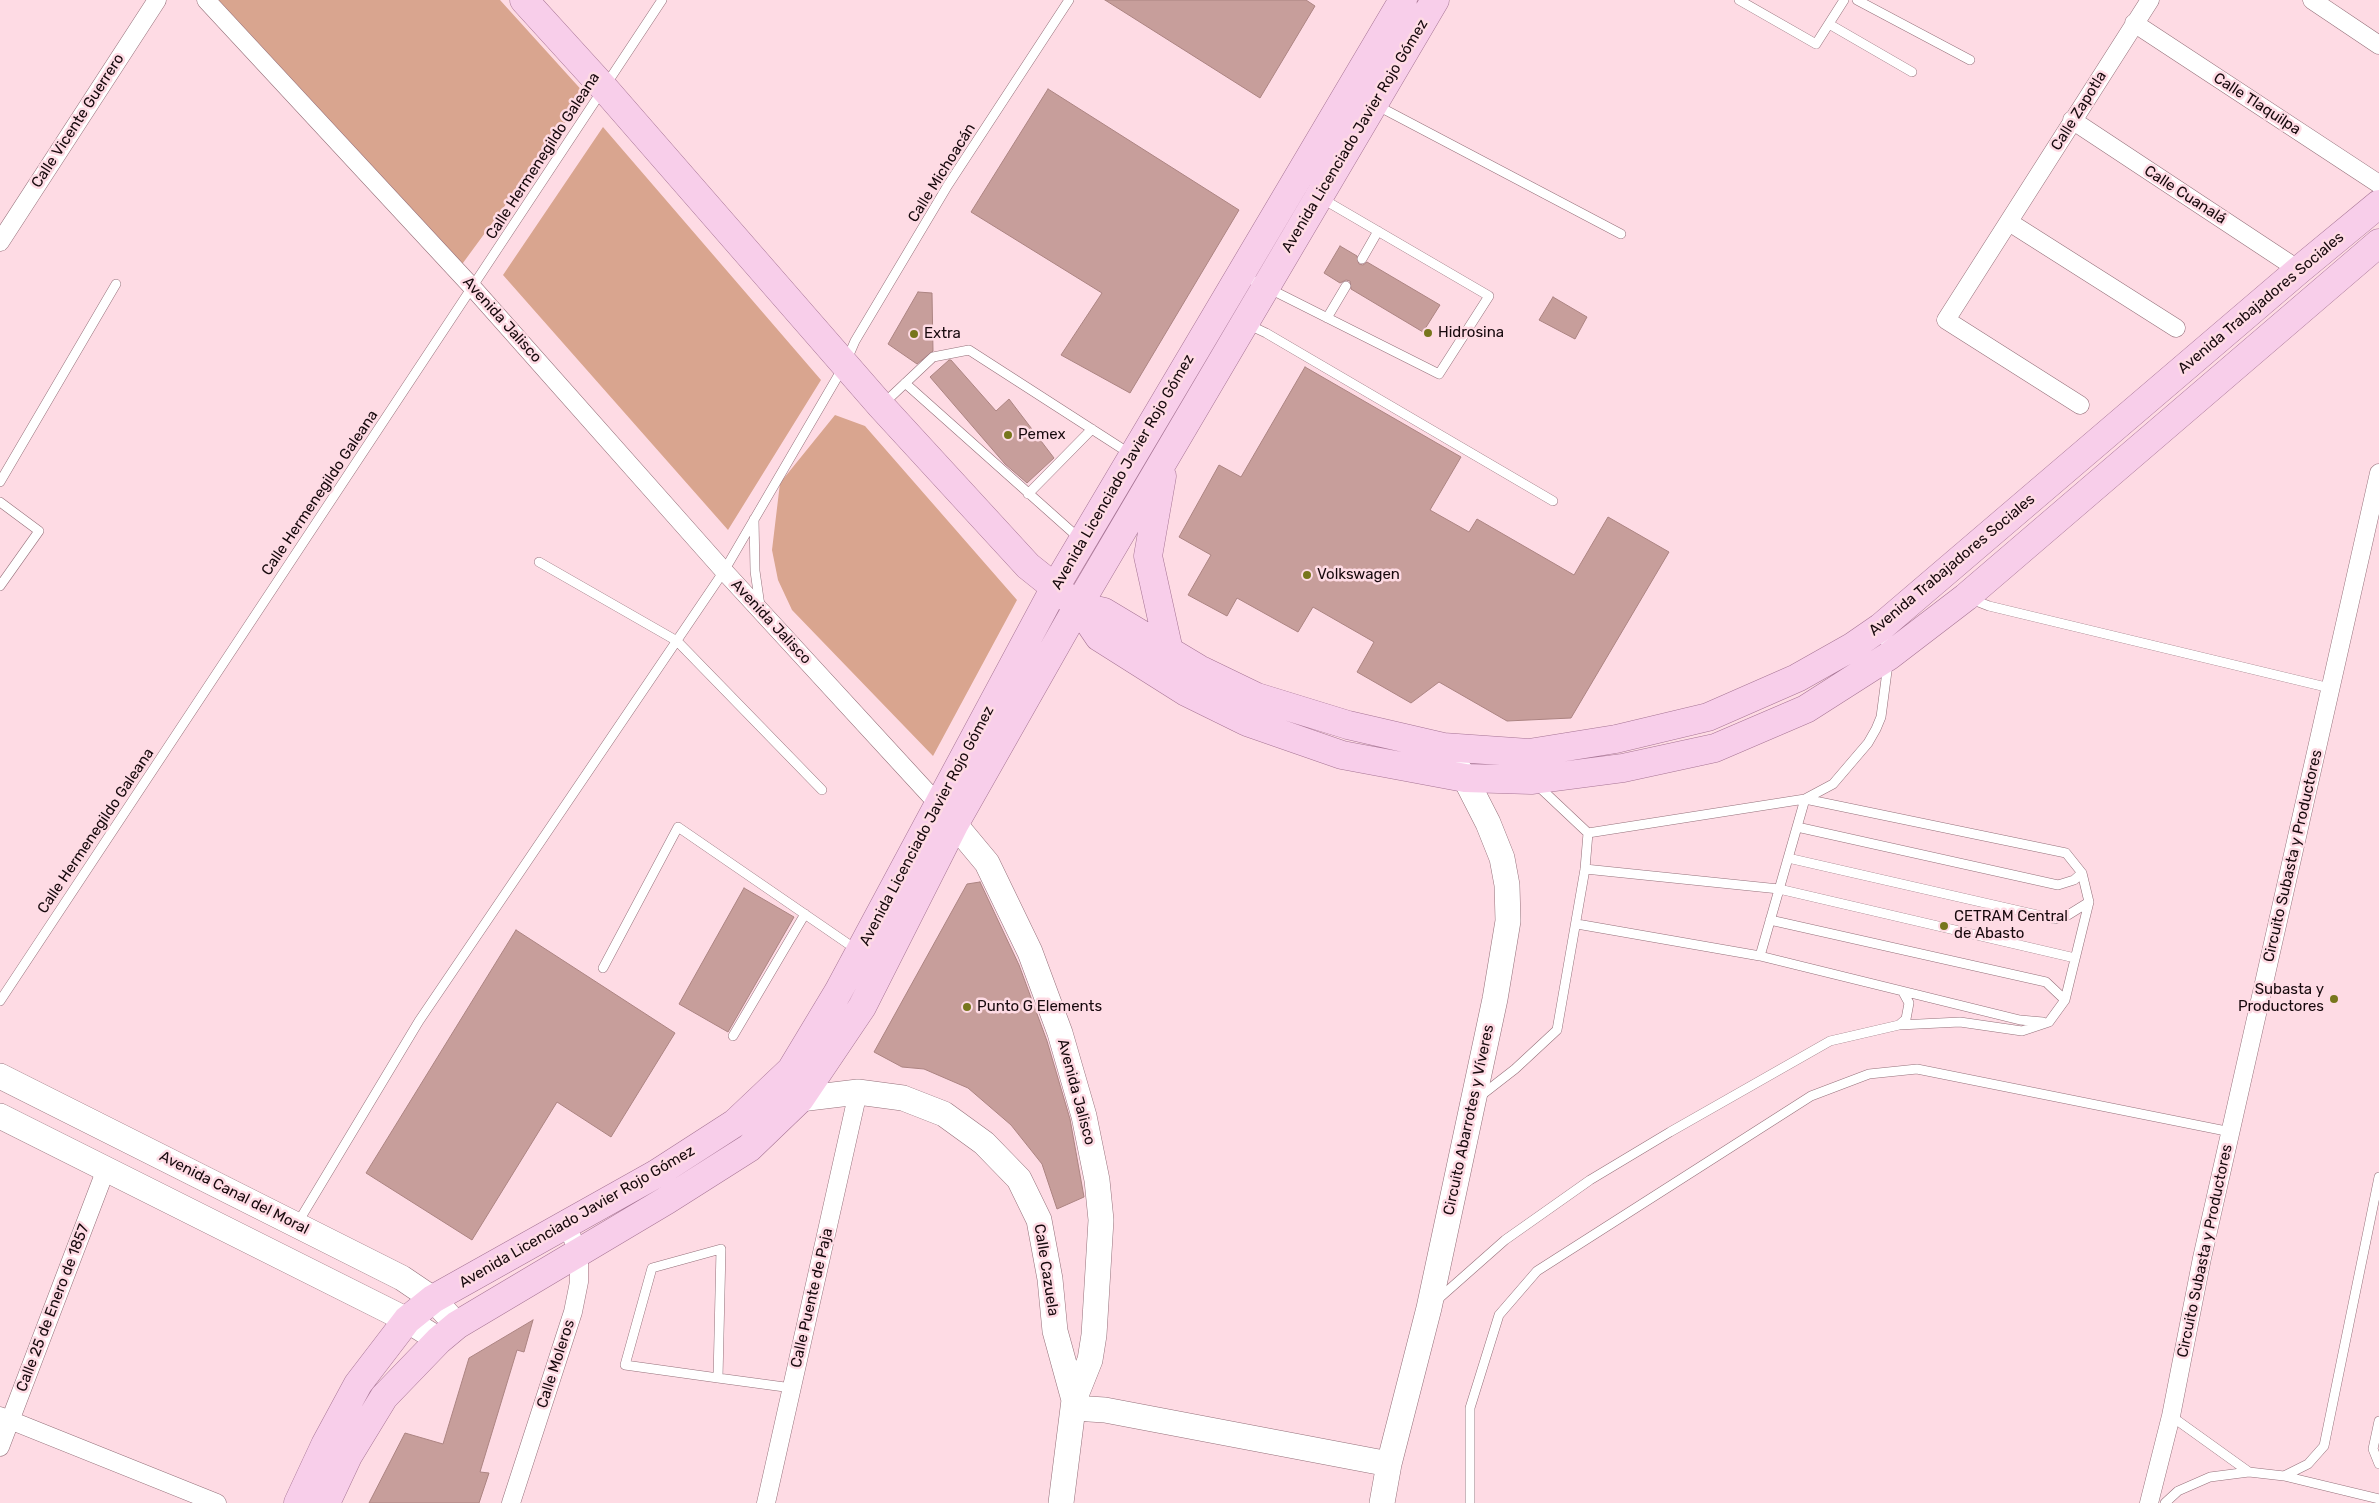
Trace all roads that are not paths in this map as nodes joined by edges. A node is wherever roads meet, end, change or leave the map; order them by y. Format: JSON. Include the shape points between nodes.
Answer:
{"nodes":[{"id":1,"x":157,"y":0,"type":"edge"},
{"id":2,"x":206,"y":0,"type":"edge"},
{"id":3,"x":524,"y":0,"type":"edge"},
{"id":4,"x":662,"y":0,"type":"edge"},
{"id":5,"x":1069,"y":0,"type":"edge"},
{"id":6,"x":1403,"y":0,"type":"edge"},
{"id":7,"x":1435,"y":0,"type":"edge"},
{"id":8,"x":1739,"y":0,"type":"edge"},
{"id":9,"x":1844,"y":0,"type":"edge"},
{"id":10,"x":1856,"y":0,"type":"edge"},
{"id":11,"x":2150,"y":0,"type":"edge"},
{"id":12,"x":2312,"y":0,"type":"edge"},
{"id":13,"x":2134,"y":23,"type":"junction"},
{"id":14,"x":1829,"y":24,"type":"junction"},
{"id":15,"x":2379,"y":45,"type":"edge"},
{"id":16,"x":1970,"y":60,"type":"dead end"},
{"id":17,"x":1912,"y":72,"type":"dead end"},
{"id":18,"x":604,"y":88,"type":"junction"},
{"id":19,"x":1374,"y":104,"type":"junction"},
{"id":20,"x":2072,"y":120,"type":"junction"},
{"id":21,"x":2379,"y":184,"type":"edge"},
{"id":22,"x":1306,"y":190,"type":"junction"},
{"id":23,"x":2379,"y":204,"type":"edge"},
{"id":24,"x":2009,"y":222,"type":"junction"},
{"id":25,"x":1378,"y":231,"type":"junction"},
{"id":26,"x":1621,"y":234,"type":"dead end"},
{"id":27,"x":0,"y":242,"type":"edge"},
{"id":28,"x":2379,"y":243,"type":"edge"},
{"id":29,"x":1362,"y":259,"type":"dead end"},
{"id":30,"x":2299,"y":270,"type":"junction"},
{"id":31,"x":1241,"y":274,"type":"junction"},
{"id":32,"x":116,"y":284,"type":"dead end"},
{"id":33,"x":1346,"y":286,"type":"dead end"},
{"id":34,"x":473,"y":288,"type":"junction"},
{"id":35,"x":1265,"y":288,"type":"junction"},
{"id":36,"x":1327,"y":318,"type":"junction"},
{"id":37,"x":1244,"y":323,"type":"junction"},
{"id":38,"x":2176,"y":328,"type":"dead end"},
{"id":39,"x":845,"y":364,"type":"junction"},
{"id":40,"x":905,"y":383,"type":"junction"},
{"id":41,"x":2080,"y":405,"type":"dead end"},
{"id":42,"x":881,"y":406,"type":"junction"},
{"id":43,"x":1092,"y":430,"type":"junction"},
{"id":44,"x":1132,"y":455,"type":"junction"},
{"id":45,"x":1165,"y":455,"type":"junction"},
{"id":46,"x":2379,"y":473,"type":"edge"},
{"id":47,"x":0,"y":482,"type":"edge"},
{"id":48,"x":1028,"y":494,"type":"junction"},
{"id":49,"x":1553,"y":501,"type":"dead end"},
{"id":50,"x":0,"y":502,"type":"edge"},
{"id":51,"x":754,"y":519,"type":"junction"},
{"id":52,"x":1082,"y":541,"type":"junction"},
{"id":53,"x":539,"y":562,"type":"dead end"},
{"id":54,"x":724,"y":571,"type":"junction"},
{"id":55,"x":0,"y":586,"type":"edge"},
{"id":56,"x":1054,"y":589,"type":"junction"},
{"id":57,"x":1966,"y":597,"type":"junction"},
{"id":58,"x":1078,"y":606,"type":"junction"},
{"id":59,"x":761,"y":611,"type":"junction"},
{"id":60,"x":1881,"y":627,"type":"junction"},
{"id":61,"x":677,"y":640,"type":"junction"},
{"id":62,"x":1169,"y":651,"type":"junction"},
{"id":63,"x":1889,"y":656,"type":"junction"},
{"id":64,"x":2330,"y":688,"type":"junction"},
{"id":65,"x":1443,"y":747,"type":"junction"},
{"id":66,"x":1464,"y":778,"type":"junction"},
{"id":67,"x":1531,"y":780,"type":"junction"},
{"id":68,"x":822,"y":790,"type":"dead end"},
{"id":69,"x":1806,"y":799,"type":"junction"},
{"id":70,"x":947,"y":814,"type":"junction"},
{"id":71,"x":1798,"y":827,"type":"junction"},
{"id":72,"x":1588,"y":833,"type":"junction"},
{"id":73,"x":1788,"y":858,"type":"junction"},
{"id":74,"x":1585,"y":869,"type":"junction"},
{"id":75,"x":2082,"y":873,"type":"junction"},
{"id":76,"x":1779,"y":889,"type":"junction"},
{"id":77,"x":2089,"y":902,"type":"junction"},
{"id":78,"x":805,"y":914,"type":"junction"},
{"id":79,"x":1770,"y":920,"type":"junction"},
{"id":80,"x":1577,"y":924,"type":"junction"},
{"id":81,"x":1760,"y":956,"type":"junction"},
{"id":82,"x":2075,"y":958,"type":"junction"},
{"id":83,"x":871,"y":959,"type":"junction"},
{"id":84,"x":603,"y":968,"type":"dead end"},
{"id":85,"x":1903,"y":992,"type":"junction"},
{"id":86,"x":2065,"y":1000,"type":"junction"},
{"id":87,"x":0,"y":1002,"type":"edge"},
{"id":88,"x":2049,"y":1022,"type":"junction"},
{"id":89,"x":1899,"y":1025,"type":"junction"},
{"id":90,"x":733,"y":1036,"type":"dead end"},
{"id":91,"x":0,"y":1076,"type":"edge"},
{"id":92,"x":858,"y":1092,"type":"junction"},
{"id":93,"x":800,"y":1099,"type":"junction"},
{"id":94,"x":1473,"y":1102,"type":"junction"},
{"id":95,"x":0,"y":1116,"type":"edge"},
{"id":96,"x":2231,"y":1132,"type":"junction"},
{"id":97,"x":106,"y":1169,"type":"junction"},
{"id":98,"x":2379,"y":1178,"type":"edge"},
{"id":99,"x":611,"y":1199,"type":"junction"},
{"id":100,"x":626,"y":1223,"type":"junction"},
{"id":101,"x":297,"y":1224,"type":"junction"},
{"id":102,"x":565,"y":1224,"type":"junction"},
{"id":103,"x":579,"y":1251,"type":"junction"},
{"id":104,"x":433,"y":1299,"type":"junction"},
{"id":105,"x":1429,"y":1308,"type":"junction"},
{"id":106,"x":407,"y":1320,"type":"junction"},
{"id":107,"x":448,"y":1332,"type":"junction"},
{"id":108,"x":1090,"y":1360,"type":"joint"},
{"id":109,"x":718,"y":1378,"type":"junction"},
{"id":110,"x":792,"y":1388,"type":"junction"},
{"id":111,"x":1074,"y":1404,"type":"junction"},
{"id":112,"x":2170,"y":1416,"type":"junction"},
{"id":113,"x":5,"y":1418,"type":"edge"},
{"id":114,"x":2379,"y":1421,"type":"edge"},
{"id":115,"x":0,"y":1447,"type":"edge"},
{"id":116,"x":1389,"y":1464,"type":"junction"},
{"id":117,"x":2379,"y":1464,"type":"edge"},
{"id":118,"x":2249,"y":1472,"type":"junction"},
{"id":119,"x":2284,"y":1476,"type":"junction"},
{"id":120,"x":1388,"y":1498,"type":"edge"},
{"id":121,"x":2379,"y":1499,"type":"edge"},
{"id":122,"x":217,"y":1503,"type":"edge"},
{"id":123,"x":298,"y":1503,"type":"edge"},
{"id":124,"x":326,"y":1503,"type":"edge"},
{"id":125,"x":511,"y":1503,"type":"edge"},
{"id":126,"x":766,"y":1503,"type":"edge"},
{"id":127,"x":1061,"y":1503,"type":"edge"},
{"id":128,"x":1470,"y":1503,"type":"edge"},
{"id":129,"x":2149,"y":1503,"type":"edge"},
{"id":130,"x":2165,"y":1503,"type":"edge"}],
"edges":[{"from":1,"to":27,"type":"street","name":"Calle Vicente Guerrero"},
{"from":2,"to":34,"type":"street","name":"Avenida Jalisco"},
{"from":3,"to":18,"type":"main road"},
{"from":4,"to":18,"type":"lane","name":"Calle Hermenegildo Galeana"},
{"from":5,"to":39,"type":"lane","name":"Calle Michoacán","via":[[948,186],[855,341]]},
{"from":6,"to":22,"type":"main road","name":"Avenida Licenciado Javier Rojo Gómez"},
{"from":7,"to":19,"type":"main road","name":"Avenida Licenciado Javier Rojo Gómez"},
{"from":8,"to":14,"type":"lane","via":[[1816,44]]},
{"from":9,"to":14,"type":"lane"},
{"from":10,"to":16,"type":"lane"},
{"from":11,"to":13,"type":"street","name":"Calle Zapotla"},
{"from":12,"to":15,"type":"street"},
{"from":13,"to":20,"type":"street","name":"Calle Zapotla"},
{"from":13,"to":21,"type":"street","name":"Calle Tlaquilpa"},
{"from":14,"to":17,"type":"lane"},
{"from":18,"to":34,"type":"lane","name":"Calle Hermenegildo Galeana"},
{"from":18,"to":39,"type":"main road"},
{"from":19,"to":22,"type":"main road","name":"Avenida Licenciado Javier Rojo Gómez"},
{"from":19,"to":26,"type":"lane"},
{"from":20,"to":24,"type":"street","name":"Calle Zapotla"},
{"from":20,"to":30,"type":"street","name":"Calle Cuanalá"},
{"from":22,"to":25,"type":"lane"},
{"from":22,"to":31,"type":"main road","name":"Avenida Licenciado Javier Rojo Gómez"},
{"from":22,"to":35,"type":"main road","name":"Avenida Licenciado Javier Rojo Gómez"},
{"from":23,"to":30,"type":"main road","name":"Avenida Trabajadores Sociales"},
{"from":24,"to":38,"type":"street"},
{"from":24,"to":41,"type":"street","name":"Calle Zapotla","via":[[1946,320]]},
{"from":25,"to":29,"type":"lane"},
{"from":25,"to":36,"type":"lane","via":[[1489,296],[1439,374]]},
{"from":28,"to":57,"type":"main road","name":"Avenida Trabajadores Sociales"},
{"from":30,"to":60,"type":"main road","name":"Avenida Trabajadores Sociales"},
{"from":31,"to":35,"type":"lane"},
{"from":31,"to":44,"type":"main road","name":"Avenida Licenciado Javier Rojo Gómez"},
{"from":32,"to":47,"type":"lane"},
{"from":33,"to":36,"type":"lane"},
{"from":34,"to":54,"type":"street","name":"Avenida Jalisco"},
{"from":34,"to":87,"type":"lane","name":"Calle Hermenegildo Galeana"},
{"from":35,"to":36,"type":"lane"},
{"from":35,"to":37,"type":"main road","name":"Avenida Licenciado Javier Rojo Gómez"},
{"from":37,"to":45,"type":"main road","name":"Avenida Licenciado Javier Rojo Gómez"},
{"from":37,"to":49,"type":"lane"},
{"from":39,"to":42,"type":"main road"},
{"from":39,"to":51,"type":"lane","name":"Calle Michoacán"},
{"from":40,"to":42,"type":"lane"},
{"from":40,"to":43,"type":"lane","via":[[933,357],[968,350]]},
{"from":40,"to":48,"type":"lane"},
{"from":42,"to":56,"type":"main road","via":[[1028,566]]},
{"from":43,"to":44,"type":"lane"},
{"from":43,"to":48,"type":"lane"},
{"from":44,"to":52,"type":"main road","name":"Avenida Licenciado Javier Rojo Gómez"},
{"from":45,"to":58,"type":"main road","name":"Avenida Licenciado Javier Rojo Gómez"},
{"from":45,"to":62,"type":"main road","via":[[1148,556]]},
{"from":46,"to":64,"type":"street","name":"Circuito Subasta y Productores"},
{"from":48,"to":52,"type":"lane"},
{"from":50,"to":55,"type":"lane","via":[[39,531]]},
{"from":51,"to":54,"type":"lane","name":"Calle Michoacán"},
{"from":51,"to":59,"type":"lane","via":[[755,571]]},
{"from":52,"to":56,"type":"main road","name":"Avenida Licenciado Javier Rojo Gómez"},
{"from":53,"to":61,"type":"lane"},
{"from":54,"to":59,"type":"street","name":"Avenida Jalisco"},
{"from":54,"to":61,"type":"lane","name":"Calle Michoacán"},
{"from":56,"to":58,"type":"main road"},
{"from":56,"to":70,"type":"main road","name":"Avenida Licenciado Javier Rojo Gómez"},
{"from":57,"to":63,"type":"main road","name":"Avenida Trabajadores Sociales"},
{"from":57,"to":64,"type":"lane","via":[[1989,606]]},
{"from":58,"to":62,"type":"main road","name":"Avenida Trabajadores Sociales","via":[[1104,612]]},
{"from":58,"to":66,"type":"main road","name":"Avenida Trabajadores Sociales","via":[[1098,637],[1186,692],[1247,722],[1342,755]]},
{"from":58,"to":70,"type":"main road","name":"Avenida Licenciado Javier Rojo Gómez"},
{"from":59,"to":70,"type":"street","name":"Avenida Jalisco"},
{"from":60,"to":63,"type":"lane"},
{"from":60,"to":65,"type":"main road","name":"Avenida Trabajadores Sociales","via":[[1797,678],[1708,717],[1616,739],[1529,752]]},
{"from":61,"to":68,"type":"lane"},
{"from":61,"to":101,"type":"lane","name":"Calle Michoacán","via":[[419,1022]]},
{"from":62,"to":65,"type":"main road","name":"Avenida Trabajadores Sociales","via":[[1257,697],[1348,725]]},
{"from":63,"to":67,"type":"main road","name":"Avenida Trabajadores Sociales","via":[[1806,709],[1715,748],[1623,768]]},
{"from":63,"to":69,"type":"lane","via":[[1881,717],[1876,730],[1833,784]]},
{"from":64,"to":96,"type":"street","name":"Circuito Subasta y Productores"},
{"from":65,"to":66,"type":"main road","name":"Circuito Abarrotes y Víveres"},
{"from":66,"to":67,"type":"main road","name":"Avenida Trabajadores Sociales"},
{"from":66,"to":94,"type":"main road","name":"Circuito Abarrotes y Víveres","via":[[1502,858],[1508,921]]},
{"from":67,"to":72,"type":"lane"},
{"from":69,"to":71,"type":"lane"},
{"from":69,"to":72,"type":"lane"},
{"from":69,"to":75,"type":"lane","via":[[2066,854]]},
{"from":70,"to":83,"type":"main road","name":"Avenida Licenciado Javier Rojo Gómez"},
{"from":70,"to":108,"type":"main road","name":"Avenida Jalisco","via":[[987,863],[1030,952],[1060,1033],[1084,1116],[1097,1180],[1101,1220]]},
{"from":71,"to":73,"type":"lane"},
{"from":71,"to":75,"type":"lane","via":[[2058,885],[2074,880]]},
{"from":72,"to":74,"type":"lane"},
{"from":73,"to":76,"type":"lane"},
{"from":73,"to":77,"type":"lane","via":[[2055,919]]},
{"from":74,"to":76,"type":"lane"},
{"from":74,"to":80,"type":"lane"},
{"from":75,"to":77,"type":"lane"},
{"from":76,"to":79,"type":"lane"},
{"from":76,"to":82,"type":"lane"},
{"from":77,"to":82,"type":"lane"},
{"from":78,"to":83,"type":"lane"},
{"from":78,"to":84,"type":"lane","via":[[678,827]]},
{"from":78,"to":90,"type":"lane"},
{"from":79,"to":81,"type":"lane"},
{"from":79,"to":86,"type":"lane","via":[[2046,982]]},
{"from":80,"to":81,"type":"lane"},
{"from":80,"to":94,"type":"lane","via":[[1557,1030]]},
{"from":81,"to":85,"type":"lane"},
{"from":82,"to":86,"type":"lane"},
{"from":83,"to":93,"type":"main road","name":"Avenida Licenciado Javier Rojo Gómez","via":[[862,1007]]},
{"from":83,"to":99,"type":"main road","name":"Avenida Licenciado Javier Rojo Gómez","via":[[791,1070],[735,1123]]},
{"from":85,"to":88,"type":"lane","via":[[2020,1020]]},
{"from":85,"to":89,"type":"lane","via":[[1909,1003],[1906,1019]]},
{"from":86,"to":88,"type":"lane"},
{"from":88,"to":89,"type":"lane","via":[[2022,1031],[1960,1022]]},
{"from":89,"to":105,"type":"lane","via":[[1830,1041],[1662,1136],[1590,1180],[1505,1240]]},
{"from":91,"to":101,"type":"main road","name":"Avenida Canal del Moral"},
{"from":92,"to":93,"type":"main road","name":"Calle Cazuela"},
{"from":92,"to":110,"type":"street","name":"Calle Puente de Paja"},
{"from":92,"to":111,"type":"main road","name":"Calle Cazuela","via":[[903,1098],[944,1114],[984,1143],[1019,1179],[1039,1220],[1055,1331]]},
{"from":93,"to":100,"type":"main road","name":"Avenida Licenciado Javier Rojo Gómez","via":[[749,1148]]},
{"from":94,"to":105,"type":"main road","name":"Circuito Abarrotes y Víveres"},
{"from":95,"to":97,"type":"main road"},
{"from":96,"to":112,"type":"street","name":"Circuito Subasta y Productores"},
{"from":96,"to":128,"type":"lane","via":[[1917,1069],[1868,1074],[1811,1096],[1537,1271],[1500,1316],[1470,1408]]},
{"from":97,"to":106,"type":"main road"},
{"from":97,"to":113,"type":"street","name":"Calle 25 de Enero de 1857"},
{"from":98,"to":119,"type":"lane","via":[[2324,1446],[2308,1464]]},
{"from":99,"to":100,"type":"main road"},
{"from":99,"to":102,"type":"main road","name":"Avenida Licenciado Javier Rojo Gómez"},
{"from":100,"to":103,"type":"main road","name":"Avenida Licenciado Javier Rojo Gómez"},
{"from":101,"to":104,"type":"main road","name":"Avenida Canal del Moral","via":[[402,1278]]},
{"from":102,"to":103,"type":"street","name":"Calle Moleros"},
{"from":102,"to":104,"type":"main road","name":"Avenida Licenciado Javier Rojo Gómez"},
{"from":103,"to":107,"type":"main road","name":"Avenida Licenciado Javier Rojo Gómez"},
{"from":103,"to":125,"type":"street","name":"Calle Moleros","via":[[579,1282],[573,1312]]},
{"from":104,"to":106,"type":"main road","name":"Avenida Licenciado Javier Rojo Gómez"},
{"from":104,"to":107,"type":"main road","name":"Avenida Canal del Moral"},
{"from":105,"to":116,"type":"main road","name":"Circuito Abarrotes y Víveres"},
{"from":106,"to":107,"type":"main road"},
{"from":106,"to":123,"type":"main road","name":"Avenida Licenciado Javier Rojo Gómez","via":[[358,1384]]},
{"from":107,"to":124,"type":"main road","name":"Avenida Licenciado Javier Rojo Gómez","via":[[384,1397],[348,1456]]},
{"from":108,"to":111,"type":"main road","name":"Calle Cazuela"},
{"from":109,"to":109,"type":"lane","via":[[625,1365],[652,1268],[721,1249]]},
{"from":109,"to":110,"type":"lane"},
{"from":110,"to":126,"type":"street","name":"Calle Puente de Paja"},
{"from":111,"to":116,"type":"main road"},
{"from":111,"to":127,"type":"main road","name":"Calle Cazuela"},
{"from":112,"to":118,"type":"lane"},
{"from":112,"to":129,"type":"street","name":"Circuito Subasta y Productores"},
{"from":113,"to":115,"type":"street","name":"Calle 25 de Enero de 1857"},
{"from":113,"to":122,"type":"street"},
{"from":114,"to":117,"type":"lane","via":[[2374,1449]]},
{"from":116,"to":120,"type":"main road","name":"Circuito Abarrotes y Víveres"},
{"from":118,"to":119,"type":"lane"},
{"from":118,"to":130,"type":"lane","via":[[2210,1477],[2178,1491]]},
{"from":119,"to":121,"type":"lane"}]}
